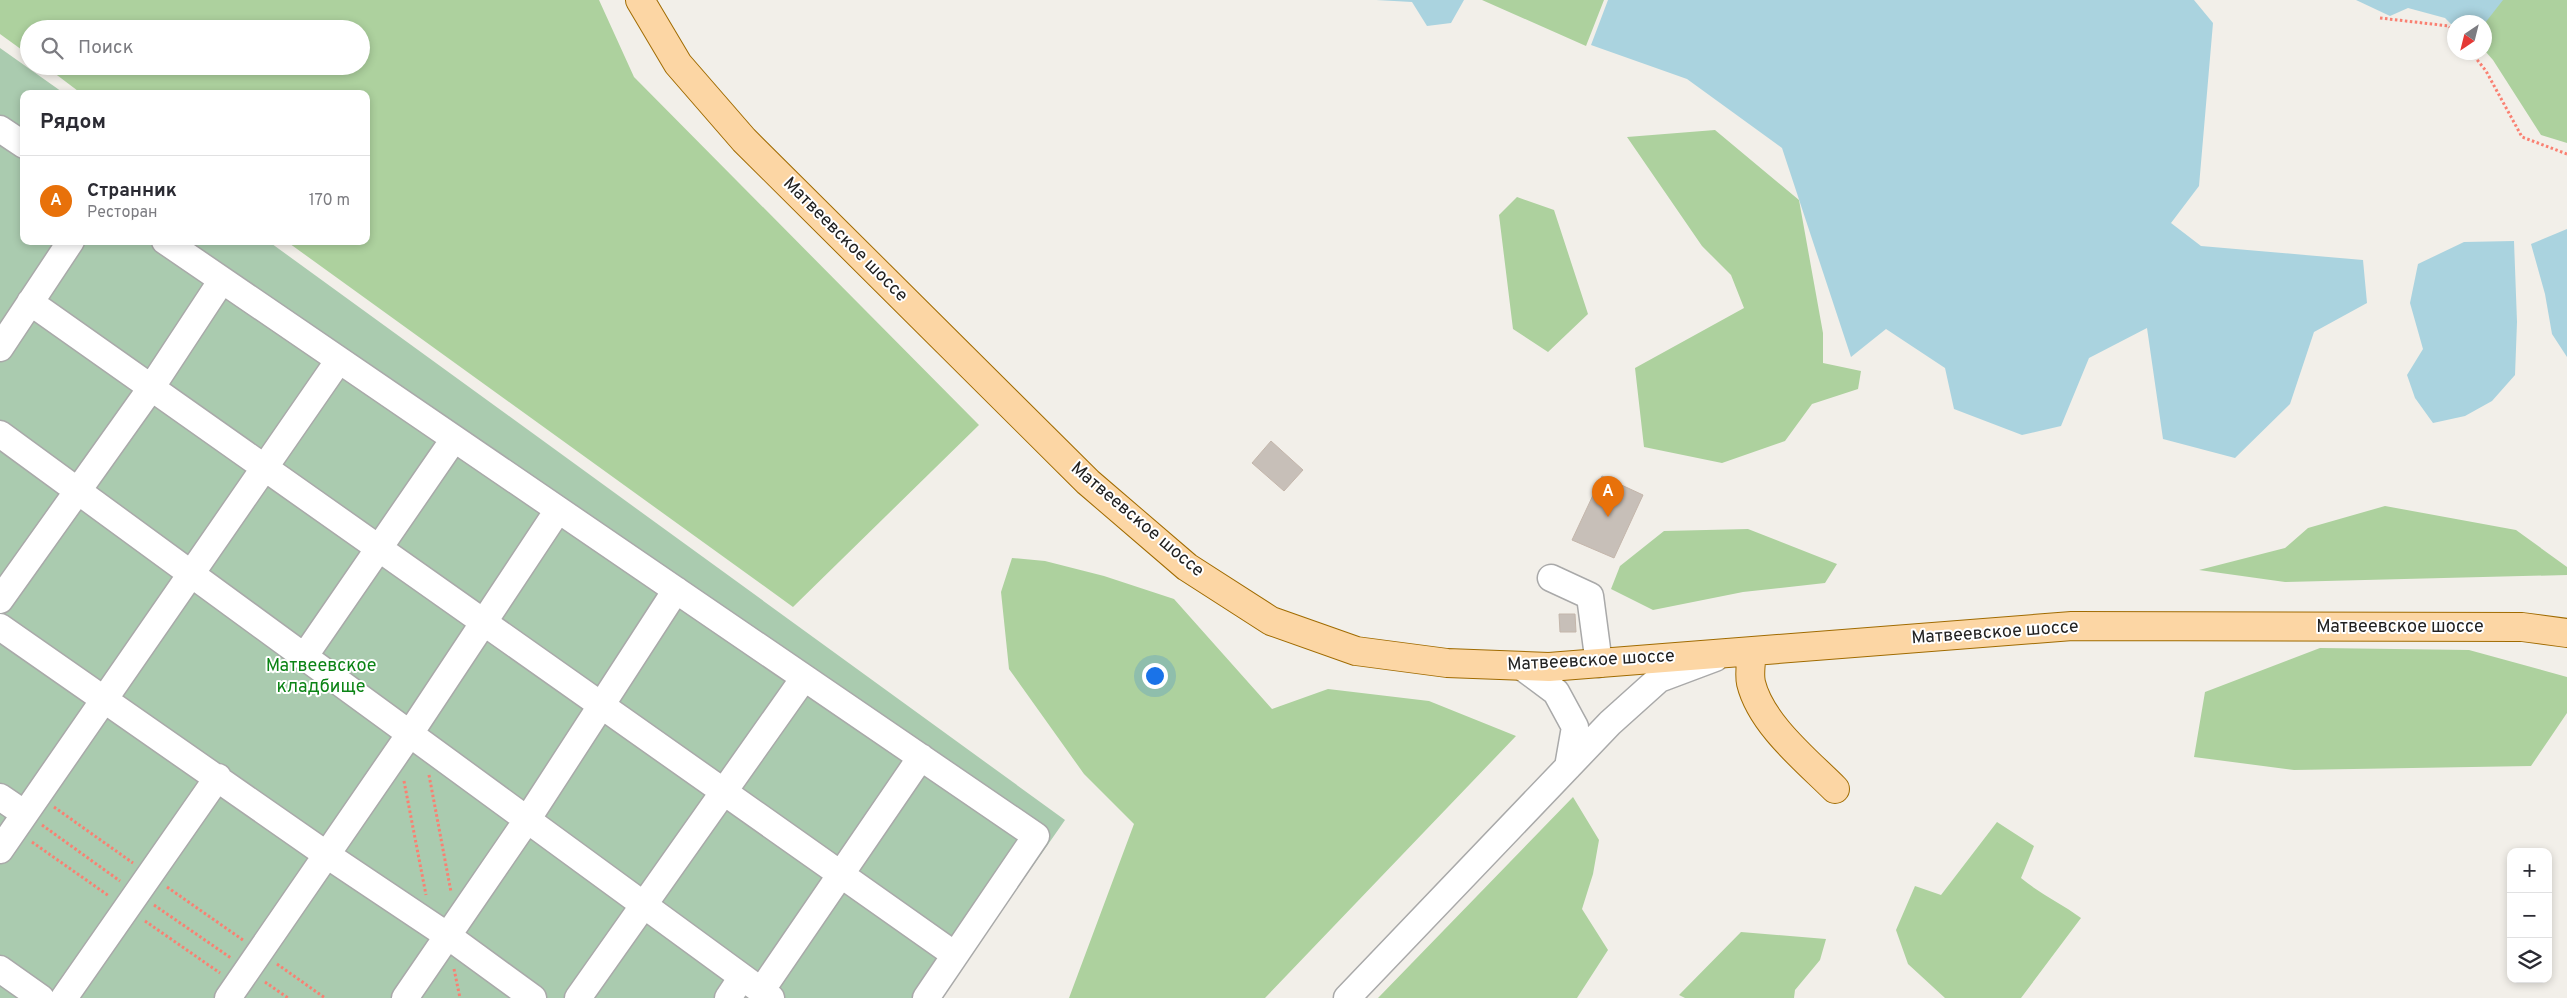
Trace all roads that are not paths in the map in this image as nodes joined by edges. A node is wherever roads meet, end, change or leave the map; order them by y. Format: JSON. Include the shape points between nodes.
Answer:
{"nodes":[{"id":1,"x":640,"y":0,"type":"edge"},
{"id":2,"x":0,"y":129,"type":"edge"},
{"id":3,"x":20,"y":142,"type":"edge"},
{"id":4,"x":68,"y":245,"type":"edge"},
{"id":5,"x":171,"y":245,"type":"edge"},
{"id":6,"x":222,"y":280,"type":"junction"},
{"id":7,"x":30,"y":302,"type":"junction"},
{"id":8,"x":0,"y":348,"type":"edge"},
{"id":9,"x":339,"y":360,"type":"junction"},
{"id":10,"x":151,"y":388,"type":"junction"},
{"id":11,"x":0,"y":434,"type":"edge"},
{"id":12,"x":454,"y":439,"type":"junction"},
{"id":13,"x":266,"y":469,"type":"junction"},
{"id":14,"x":77,"y":492,"type":"junction"},
{"id":15,"x":558,"y":510,"type":"junction"},
{"id":16,"x":379,"y":548,"type":"junction"},
{"id":17,"x":191,"y":573,"type":"junction"},
{"id":18,"x":1551,"y":578,"type":"dead end"},
{"id":19,"x":676,"y":590,"type":"junction"},
{"id":20,"x":0,"y":600,"type":"edge"},
{"id":21,"x":483,"y":622,"type":"junction"},
{"id":22,"x":0,"y":627,"type":"edge"},
{"id":23,"x":2567,"y":633,"type":"edge"},
{"id":24,"x":1752,"y":652,"type":"junction"},
{"id":25,"x":1724,"y":654,"type":"junction"},
{"id":26,"x":304,"y":657,"type":"junction"},
{"id":27,"x":1599,"y":664,"type":"junction"},
{"id":28,"x":1521,"y":666,"type":"junction"},
{"id":29,"x":804,"y":678,"type":"junction"},
{"id":30,"x":104,"y":699,"type":"junction"},
{"id":31,"x":601,"y":705,"type":"junction"},
{"id":32,"x":410,"y":744,"type":"junction"},
{"id":33,"x":921,"y":757,"type":"junction"},
{"id":34,"x":1568,"y":767,"type":"junction"},
{"id":35,"x":218,"y":777,"type":"junction"},
{"id":36,"x":1835,"y":789,"type":"dead end"},
{"id":37,"x":725,"y":790,"type":"junction"},
{"id":38,"x":0,"y":797,"type":"edge"},
{"id":39,"x":31,"y":805,"type":"junction"},
{"id":40,"x":527,"y":820,"type":"junction"},
{"id":41,"x":0,"y":850,"type":"edge"},
{"id":42,"x":327,"y":855,"type":"junction"},
{"id":43,"x":841,"y":874,"type":"junction"},
{"id":44,"x":644,"y":905,"type":"junction"},
{"id":45,"x":446,"y":928,"type":"junction"},
{"id":46,"x":955,"y":955,"type":"junction"},
{"id":47,"x":0,"y":969,"type":"edge"},
{"id":48,"x":750,"y":991,"type":"edge"},
{"id":49,"x":42,"y":998,"type":"edge"},
{"id":50,"x":64,"y":998,"type":"edge"},
{"id":51,"x":228,"y":998,"type":"edge"},
{"id":52,"x":405,"y":998,"type":"edge"},
{"id":53,"x":533,"y":998,"type":"edge"},
{"id":54,"x":578,"y":998,"type":"edge"},
{"id":55,"x":926,"y":998,"type":"edge"},
{"id":56,"x":1347,"y":998,"type":"edge"}],
"edges":[{"from":1,"to":28,"type":"main road","name":"Матвеевское шоссе","via":[[678,64],[744,140],[1088,482],[1186,567],[1271,621],[1356,651],[1447,663]]},
{"from":2,"to":3,"type":"street"},
{"from":4,"to":7,"type":"street"},
{"from":5,"to":6,"type":"street"},
{"from":6,"to":9,"type":"street"},
{"from":6,"to":10,"type":"street"},
{"from":7,"to":8,"type":"street"},
{"from":7,"to":10,"type":"street"},
{"from":9,"to":12,"type":"street"},
{"from":9,"to":13,"type":"street"},
{"from":10,"to":13,"type":"street"},
{"from":10,"to":14,"type":"street"},
{"from":11,"to":14,"type":"street"},
{"from":12,"to":15,"type":"street"},
{"from":12,"to":16,"type":"street"},
{"from":13,"to":16,"type":"street"},
{"from":13,"to":17,"type":"street"},
{"from":14,"to":17,"type":"street"},
{"from":14,"to":20,"type":"street"},
{"from":15,"to":19,"type":"street"},
{"from":15,"to":21,"type":"street"},
{"from":16,"to":21,"type":"street"},
{"from":16,"to":26,"type":"street"},
{"from":17,"to":26,"type":"street"},
{"from":17,"to":30,"type":"street"},
{"from":18,"to":27,"type":"street","via":[[1590,596]]},
{"from":19,"to":29,"type":"street"},
{"from":19,"to":31,"type":"street"},
{"from":21,"to":31,"type":"street"},
{"from":21,"to":32,"type":"street"},
{"from":22,"to":30,"type":"street"},
{"from":23,"to":24,"type":"main road","name":"Матвеевское шоссе","via":[[2522,627],[2072,626]]},
{"from":24,"to":25,"type":"main road","name":"Матвеевское шоссе"},
{"from":24,"to":36,"type":"main road","via":[[1750,682],[1759,706],[1788,743]]},
{"from":25,"to":27,"type":"main road","name":"Матвеевское шоссе"},
{"from":25,"to":34,"type":"street","via":[[1659,679]]},
{"from":26,"to":32,"type":"street"},
{"from":27,"to":28,"type":"main road","name":"Матвеевское шоссе"},
{"from":28,"to":34,"type":"street","via":[[1556,692],[1575,727]]},
{"from":29,"to":33,"type":"street"},
{"from":29,"to":37,"type":"street"},
{"from":30,"to":35,"type":"street"},
{"from":30,"to":39,"type":"street"},
{"from":31,"to":37,"type":"street"},
{"from":31,"to":40,"type":"street"},
{"from":32,"to":40,"type":"street"},
{"from":32,"to":42,"type":"street"},
{"from":33,"to":43,"type":"street"},
{"from":33,"to":46,"type":"street","via":[[1036,836]]},
{"from":34,"to":56,"type":"street"},
{"from":35,"to":42,"type":"street"},
{"from":35,"to":50,"type":"street"},
{"from":37,"to":43,"type":"street"},
{"from":37,"to":44,"type":"street"},
{"from":38,"to":39,"type":"street"},
{"from":39,"to":41,"type":"street"},
{"from":40,"to":44,"type":"street"},
{"from":40,"to":45,"type":"street"},
{"from":42,"to":45,"type":"street"},
{"from":42,"to":51,"type":"street"},
{"from":43,"to":46,"type":"street"},
{"from":43,"to":48,"type":"street"},
{"from":44,"to":48,"type":"street"},
{"from":44,"to":54,"type":"street"},
{"from":45,"to":52,"type":"street"},
{"from":45,"to":53,"type":"street"},
{"from":46,"to":55,"type":"street"},
{"from":47,"to":49,"type":"street"}]}
